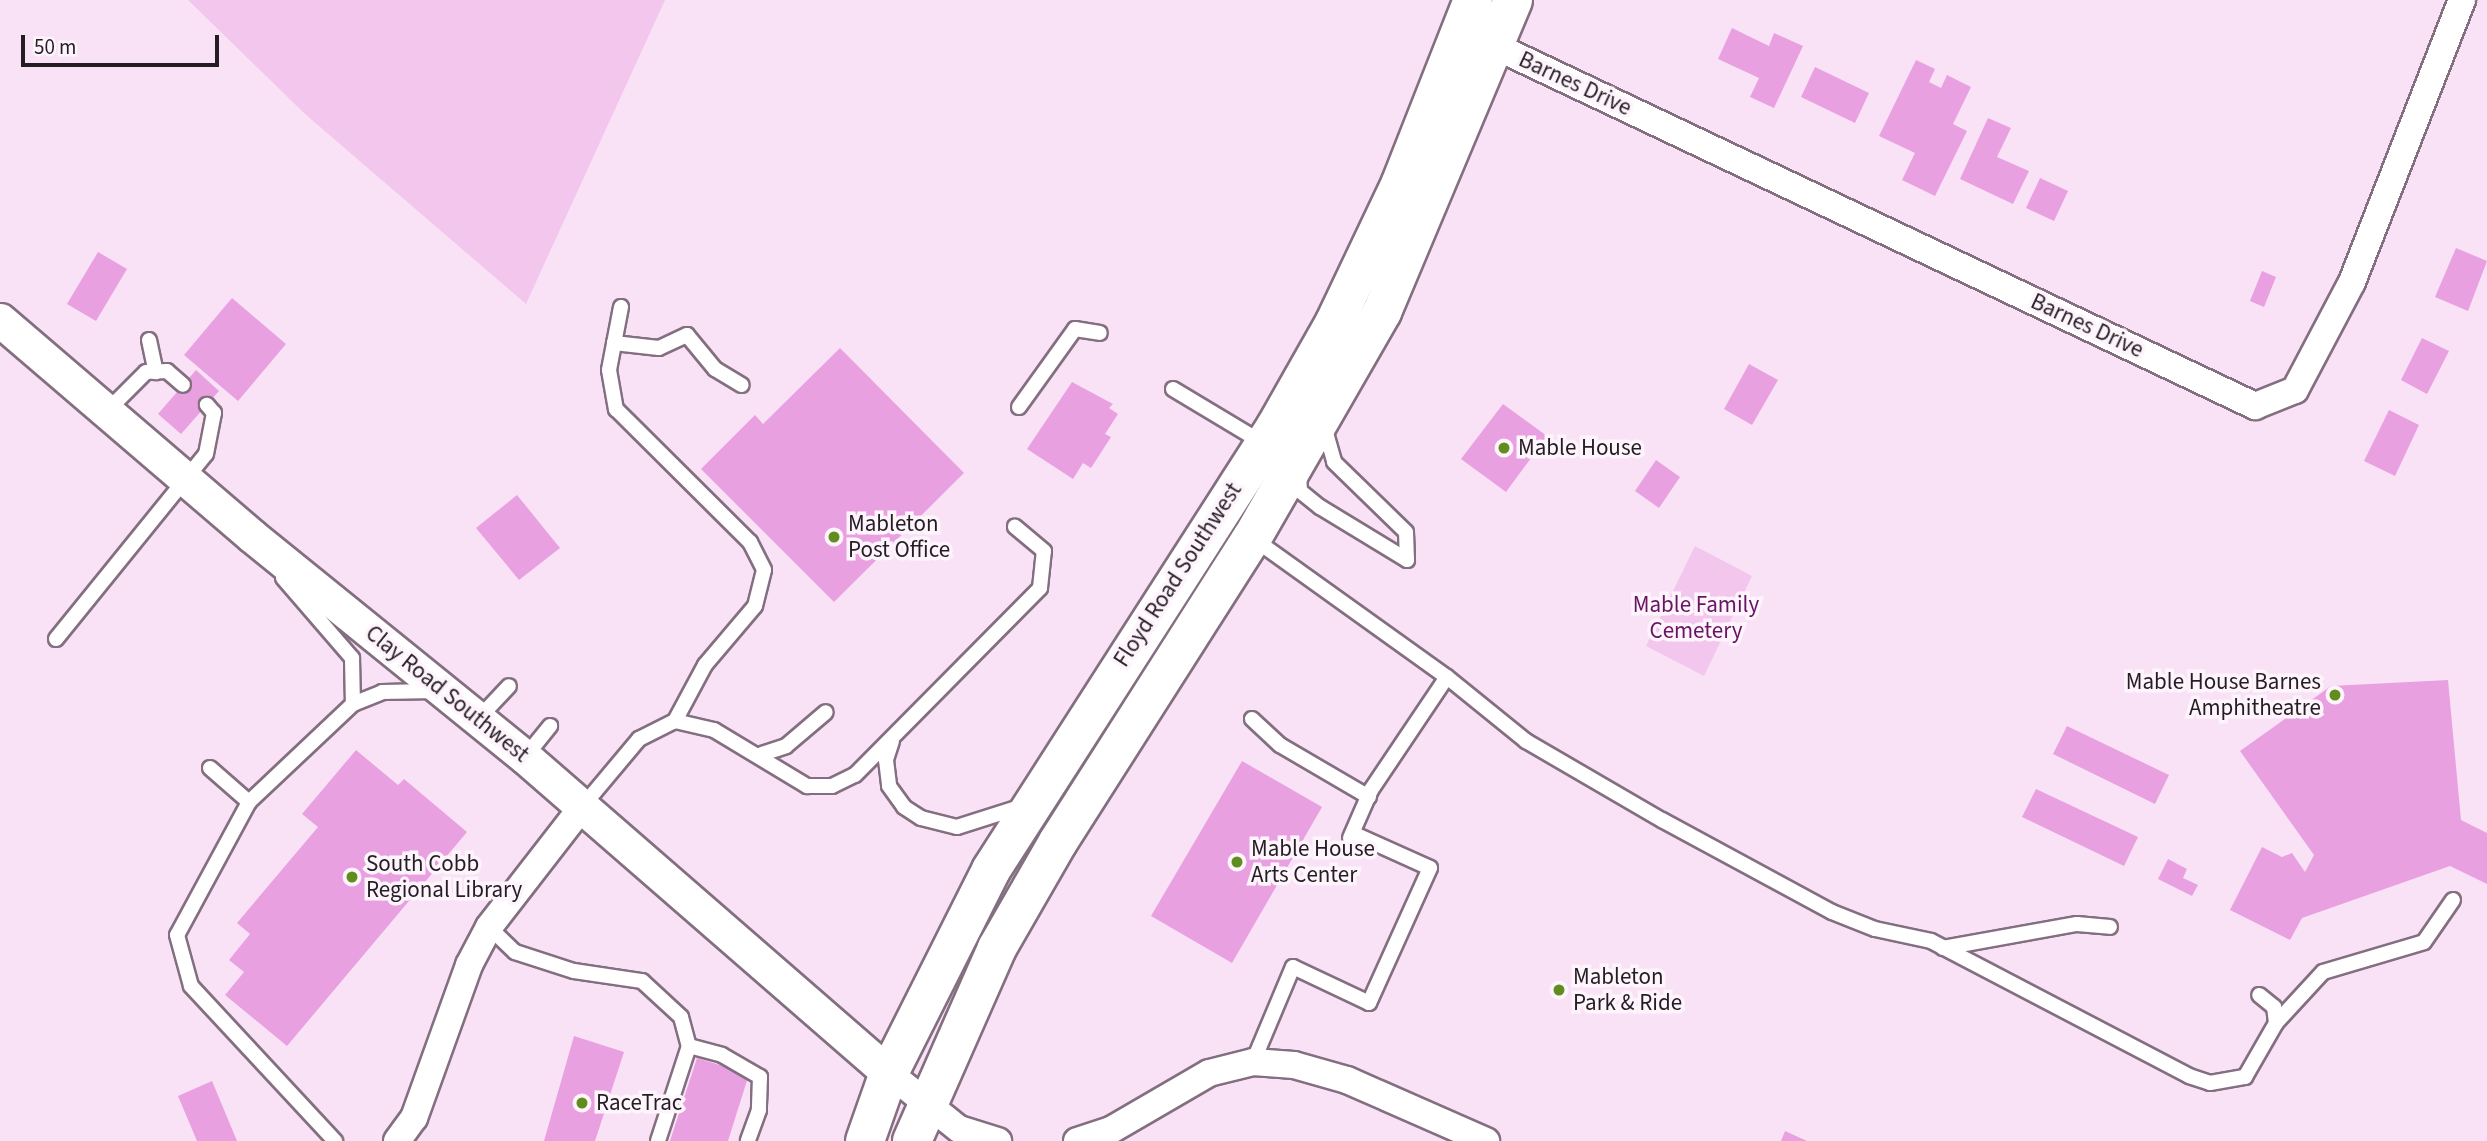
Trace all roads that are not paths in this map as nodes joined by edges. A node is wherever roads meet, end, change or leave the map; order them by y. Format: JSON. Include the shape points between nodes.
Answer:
{"nodes":[{"id":1,"x":1473,"y":0,"type":"edge"},
{"id":2,"x":1513,"y":0,"type":"edge"},
{"id":3,"x":2462,"y":0,"type":"edge"},
{"id":4,"x":1496,"y":47,"type":"junction"},
{"id":5,"x":621,"y":307,"type":"dead end"},
{"id":6,"x":0,"y":320,"type":"edge"},
{"id":7,"x":1100,"y":333,"type":"dead end"},
{"id":8,"x":149,"y":340,"type":"dead end"},
{"id":9,"x":614,"y":343,"type":"junction"},
{"id":10,"x":156,"y":372,"type":"junction"},
{"id":11,"x":183,"y":385,"type":"dead end"},
{"id":12,"x":742,"y":386,"type":"dead end"},
{"id":13,"x":1173,"y":389,"type":"dead end"},
{"id":14,"x":207,"y":405,"type":"dead end"},
{"id":15,"x":1019,"y":407,"type":"dead end"},
{"id":16,"x":109,"y":409,"type":"junction"},
{"id":17,"x":1322,"y":421,"type":"junction"},
{"id":18,"x":1276,"y":459,"type":"junction"},
{"id":19,"x":187,"y":478,"type":"junction"},
{"id":20,"x":1258,"y":497,"type":"dead end"},
{"id":21,"x":1015,"y":527,"type":"dead end"},
{"id":22,"x":251,"y":536,"type":"junction"},
{"id":23,"x":1252,"y":538,"type":"junction"},
{"id":24,"x":56,"y":639,"type":"dead end"},
{"id":25,"x":1447,"y":677,"type":"junction"},
{"id":26,"x":509,"y":686,"type":"dead end"},
{"id":27,"x":444,"y":691,"type":"junction"},
{"id":28,"x":353,"y":704,"type":"junction"},
{"id":29,"x":826,"y":712,"type":"dead end"},
{"id":30,"x":478,"y":719,"type":"junction"},
{"id":31,"x":1252,"y":719,"type":"dead end"},
{"id":32,"x":675,"y":721,"type":"junction"},
{"id":33,"x":550,"y":726,"type":"dead end"},
{"id":34,"x":896,"y":733,"type":"junction"},
{"id":35,"x":762,"y":754,"type":"junction"},
{"id":36,"x":525,"y":757,"type":"junction"},
{"id":37,"x":210,"y":768,"type":"dead end"},
{"id":38,"x":1368,"y":797,"type":"junction"},
{"id":39,"x":249,"y":802,"type":"junction"},
{"id":40,"x":1034,"y":802,"type":"junction"},
{"id":41,"x":582,"y":807,"type":"junction"},
{"id":42,"x":2453,"y":900,"type":"dead end"},
{"id":43,"x":489,"y":926,"type":"junction"},
{"id":44,"x":2110,"y":927,"type":"dead end"},
{"id":45,"x":1944,"y":948,"type":"junction"},
{"id":46,"x":2259,"y":996,"type":"dead end"},
{"id":47,"x":2276,"y":1023,"type":"junction"},
{"id":48,"x":689,"y":1046,"type":"junction"},
{"id":49,"x":1253,"y":1062,"type":"junction"},
{"id":50,"x":889,"y":1073,"type":"junction"},
{"id":51,"x":925,"y":1103,"type":"junction"},
{"id":52,"x":335,"y":1141,"type":"edge"},
{"id":53,"x":397,"y":1141,"type":"edge"},
{"id":54,"x":658,"y":1141,"type":"edge"},
{"id":55,"x":748,"y":1141,"type":"edge"},
{"id":56,"x":865,"y":1141,"type":"edge"},
{"id":57,"x":912,"y":1141,"type":"edge"},
{"id":58,"x":998,"y":1141,"type":"edge"},
{"id":59,"x":1077,"y":1141,"type":"edge"},
{"id":60,"x":1486,"y":1141,"type":"edge"}],
"edges":[{"from":1,"to":18,"type":"main road","name":"Floyd Road Southwest","via":[[1400,185]]},
{"from":2,"to":4,"type":"main road","name":"Floyd Road Southwest"},
{"from":3,"to":4,"type":"street","name":"Barnes Drive","via":[[2352,282],[2295,390],[2255,406]]},
{"from":4,"to":17,"type":"main road","name":"Floyd Road Southwest","via":[[1408,258]]},
{"from":5,"to":9,"type":"lane"},
{"from":6,"to":16,"type":"street","name":"Clay Road Southwest"},
{"from":7,"to":15,"type":"lane","via":[[1075,329]]},
{"from":8,"to":10,"type":"lane"},
{"from":9,"to":12,"type":"lane","via":[[659,348],[687,335],[715,369]]},
{"from":9,"to":32,"type":"lane","via":[[609,370],[616,409],[750,542],[764,570],[755,606],[705,664]]},
{"from":10,"to":11,"type":"lane","via":[[167,371]]},
{"from":10,"to":16,"type":"lane","via":[[146,372]]},
{"from":13,"to":18,"type":"lane"},
{"from":14,"to":19,"type":"lane","via":[[214,413],[206,454]]},
{"from":16,"to":19,"type":"street","name":"Clay Road Southwest"},
{"from":17,"to":18,"type":"main road","name":"Floyd Road Southwest"},
{"from":17,"to":18,"type":"lane","via":[[1334,462],[1406,532],[1407,560],[1300,491]]},
{"from":18,"to":23,"type":"main road","name":"Floyd Road Southwest"},
{"from":18,"to":40,"type":"main road","name":"Floyd Road Southwest"},
{"from":19,"to":22,"type":"street","name":"Clay Road Southwest"},
{"from":19,"to":24,"type":"lane"},
{"from":20,"to":23,"type":"lane"},
{"from":21,"to":34,"type":"lane","via":[[1044,551],[1040,588]]},
{"from":22,"to":27,"type":"street","name":"Clay Road Southwest"},
{"from":22,"to":28,"type":"lane","via":[[311,614],[352,658]]},
{"from":23,"to":25,"type":"lane"},
{"from":23,"to":51,"type":"main road","name":"Floyd Road Southwest","via":[[1058,842],[998,948]]},
{"from":25,"to":38,"type":"lane"},
{"from":25,"to":45,"type":"lane","via":[[1526,741],[1662,820],[1832,912]]},
{"from":26,"to":30,"type":"lane"},
{"from":27,"to":28,"type":"lane","via":[[382,692]]},
{"from":27,"to":30,"type":"street","name":"Clay Road Southwest"},
{"from":28,"to":39,"type":"lane"},
{"from":29,"to":35,"type":"lane","via":[[786,746]]},
{"from":30,"to":36,"type":"street","name":"Clay Road Southwest"},
{"from":31,"to":38,"type":"lane","via":[[1280,745]]},
{"from":32,"to":35,"type":"lane","via":[[715,730]]},
{"from":32,"to":41,"type":"lane","via":[[639,739]]},
{"from":33,"to":36,"type":"lane"},
{"from":34,"to":35,"type":"lane","via":[[855,775],[832,786],[807,786]]},
{"from":34,"to":40,"type":"lane","via":[[887,760],[889,786],[904,807],[921,818],[962,826]]},
{"from":36,"to":41,"type":"street","name":"Clay Road Southwest"},
{"from":37,"to":39,"type":"lane"},
{"from":38,"to":49,"type":"lane","via":[[1351,835],[1430,868],[1369,1003],[1293,967]]},
{"from":39,"to":52,"type":"lane","via":[[177,935],[191,986]]},
{"from":40,"to":50,"type":"main road","name":"Floyd Road Southwest","via":[[991,870]]},
{"from":41,"to":43,"type":"street"},
{"from":41,"to":50,"type":"street","name":"Clay Road Southwest"},
{"from":42,"to":47,"type":"lane","via":[[2424,942],[2323,972]]},
{"from":43,"to":48,"type":"lane","via":[[515,952],[574,971],[642,981],[681,1017]]},
{"from":43,"to":53,"type":"street","via":[[469,965],[414,1118]]},
{"from":44,"to":45,"type":"lane","via":[[2077,924]]},
{"from":45,"to":47,"type":"lane","via":[[2210,1083],[2245,1077]]},
{"from":46,"to":47,"type":"lane","via":[[2274,1007]]},
{"from":48,"to":54,"type":"lane"},
{"from":48,"to":55,"type":"lane","via":[[722,1055],[760,1077],[759,1110]]},
{"from":49,"to":59,"type":"street","via":[[1209,1073],[1111,1130]]},
{"from":49,"to":60,"type":"street","via":[[1294,1065],[1347,1080]]},
{"from":50,"to":51,"type":"street"},
{"from":50,"to":56,"type":"main road","name":"Floyd Road Southwest"},
{"from":51,"to":57,"type":"main road","name":"Floyd Road Southwest"},
{"from":51,"to":58,"type":"street","via":[[959,1129]]}]}
